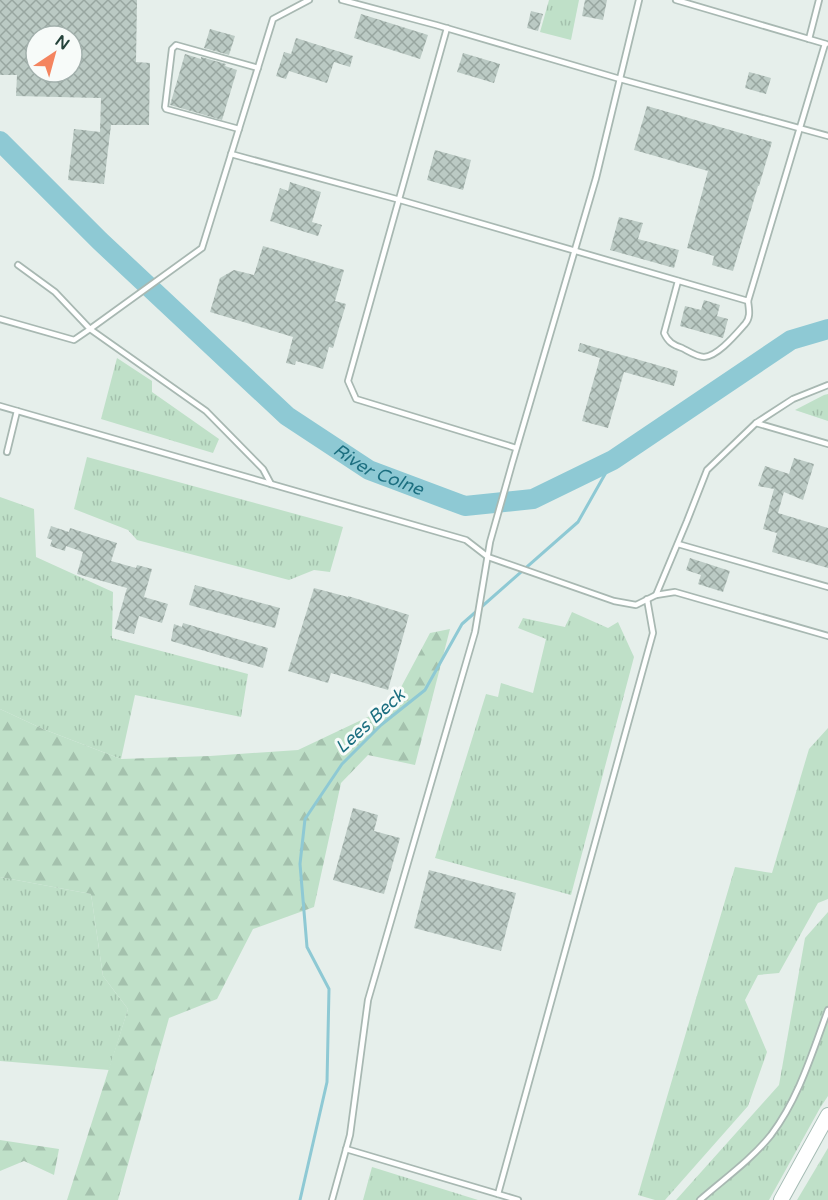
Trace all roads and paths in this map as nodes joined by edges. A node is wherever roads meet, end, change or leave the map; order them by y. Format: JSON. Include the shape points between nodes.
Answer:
{"nodes":[{"id":1,"x":309,"y":0,"type":"edge"},
{"id":2,"x":342,"y":0,"type":"edge"},
{"id":3,"x":639,"y":0,"type":"edge"},
{"id":4,"x":676,"y":0,"type":"edge"},
{"id":5,"x":819,"y":0,"type":"edge"},
{"id":6,"x":447,"y":28,"type":"junction"},
{"id":7,"x":808,"y":39,"type":"junction"},
{"id":8,"x":827,"y":44,"type":"edge"},
{"id":9,"x":258,"y":68,"type":"junction"},
{"id":10,"x":620,"y":79,"type":"junction"},
{"id":11,"x":800,"y":128,"type":"junction"},
{"id":12,"x":239,"y":129,"type":"junction"},
{"id":13,"x":828,"y":136,"type":"edge"},
{"id":14,"x":231,"y":154,"type":"junction"},
{"id":15,"x":400,"y":200,"type":"junction"},
{"id":16,"x":574,"y":251,"type":"junction"},
{"id":17,"x":18,"y":265,"type":"dead end"},
{"id":18,"x":678,"y":281,"type":"junction"},
{"id":19,"x":748,"y":301,"type":"junction"},
{"id":20,"x":0,"y":319,"type":"edge"},
{"id":21,"x":90,"y":329,"type":"junction"},
{"id":22,"x":828,"y":385,"type":"edge"},
{"id":23,"x":0,"y":406,"type":"edge"},
{"id":24,"x":17,"y":411,"type":"junction"},
{"id":25,"x":756,"y":423,"type":"junction"},
{"id":26,"x":828,"y":444,"type":"edge"},
{"id":27,"x":516,"y":448,"type":"junction"},
{"id":28,"x":7,"y":452,"type":"dead end"},
{"id":29,"x":271,"y":484,"type":"junction"},
{"id":30,"x":678,"y":544,"type":"junction"},
{"id":31,"x":488,"y":557,"type":"junction"},
{"id":32,"x":828,"y":587,"type":"edge"},
{"id":33,"x":656,"y":595,"type":"junction"},
{"id":34,"x":647,"y":599,"type":"junction"},
{"id":35,"x":828,"y":636,"type":"edge"},
{"id":36,"x":828,"y":1010,"type":"edge"},
{"id":37,"x":828,"y":1115,"type":"edge"},
{"id":38,"x":346,"y":1149,"type":"junction"},
{"id":39,"x":498,"y":1194,"type":"junction"},
{"id":40,"x":332,"y":1200,"type":"edge"},
{"id":41,"x":518,"y":1200,"type":"edge"},
{"id":42,"x":700,"y":1200,"type":"edge"},
{"id":43,"x":781,"y":1200,"type":"edge"}],
"edges":[{"from":1,"to":9,"type":"lane","via":[[273,19]]},
{"from":2,"to":6,"type":"lane"},
{"from":3,"to":10,"type":"lane"},
{"from":4,"to":7,"type":"lane"},
{"from":5,"to":7,"type":"lane"},
{"from":6,"to":10,"type":"lane"},
{"from":6,"to":15,"type":"lane"},
{"from":7,"to":8,"type":"lane"},
{"from":8,"to":11,"type":"lane"},
{"from":9,"to":12,"type":"lane"},
{"from":9,"to":12,"type":"lane","via":[[176,45],[172,49],[166,109]]},
{"from":10,"to":11,"type":"lane"},
{"from":10,"to":16,"type":"lane"},
{"from":11,"to":13,"type":"lane"},
{"from":11,"to":19,"type":"lane"},
{"from":12,"to":14,"type":"lane"},
{"from":14,"to":15,"type":"lane"},
{"from":14,"to":21,"type":"lane","via":[[202,248]]},
{"from":15,"to":16,"type":"lane"},
{"from":15,"to":27,"type":"lane","via":[[348,381],[356,399]]},
{"from":16,"to":18,"type":"lane"},
{"from":16,"to":27,"type":"lane"},
{"from":17,"to":21,"type":"lane","via":[[55,292]]},
{"from":18,"to":19,"type":"lane"},
{"from":18,"to":19,"type":"lane","via":[[664,333],[671,344],[698,356],[714,353],[746,324],[750,315]]},
{"from":20,"to":21,"type":"lane","via":[[74,340]]},
{"from":21,"to":29,"type":"lane","via":[[206,411],[263,469]]},
{"from":22,"to":25,"type":"lane","via":[[793,399]]},
{"from":23,"to":24,"type":"lane"},
{"from":24,"to":28,"type":"lane"},
{"from":24,"to":29,"type":"lane"},
{"from":25,"to":26,"type":"lane"},
{"from":25,"to":30,"type":"lane","via":[[707,470]]},
{"from":27,"to":31,"type":"lane"},
{"from":29,"to":31,"type":"lane","via":[[466,540]]},
{"from":30,"to":32,"type":"lane"},
{"from":30,"to":33,"type":"lane"},
{"from":31,"to":34,"type":"lane","via":[[614,601],[636,605]]},
{"from":31,"to":38,"type":"lane","via":[[475,632],[368,1000]]},
{"from":33,"to":34,"type":"lane"},
{"from":33,"to":35,"type":"lane","via":[[675,592]]},
{"from":34,"to":39,"type":"lane","via":[[652,633]]},
{"from":36,"to":42,"type":"lane","via":[[803,1079],[771,1135]]},
{"from":37,"to":43,"type":"street"},
{"from":38,"to":39,"type":"lane"},
{"from":38,"to":40,"type":"lane"},
{"from":39,"to":41,"type":"lane"}]}
